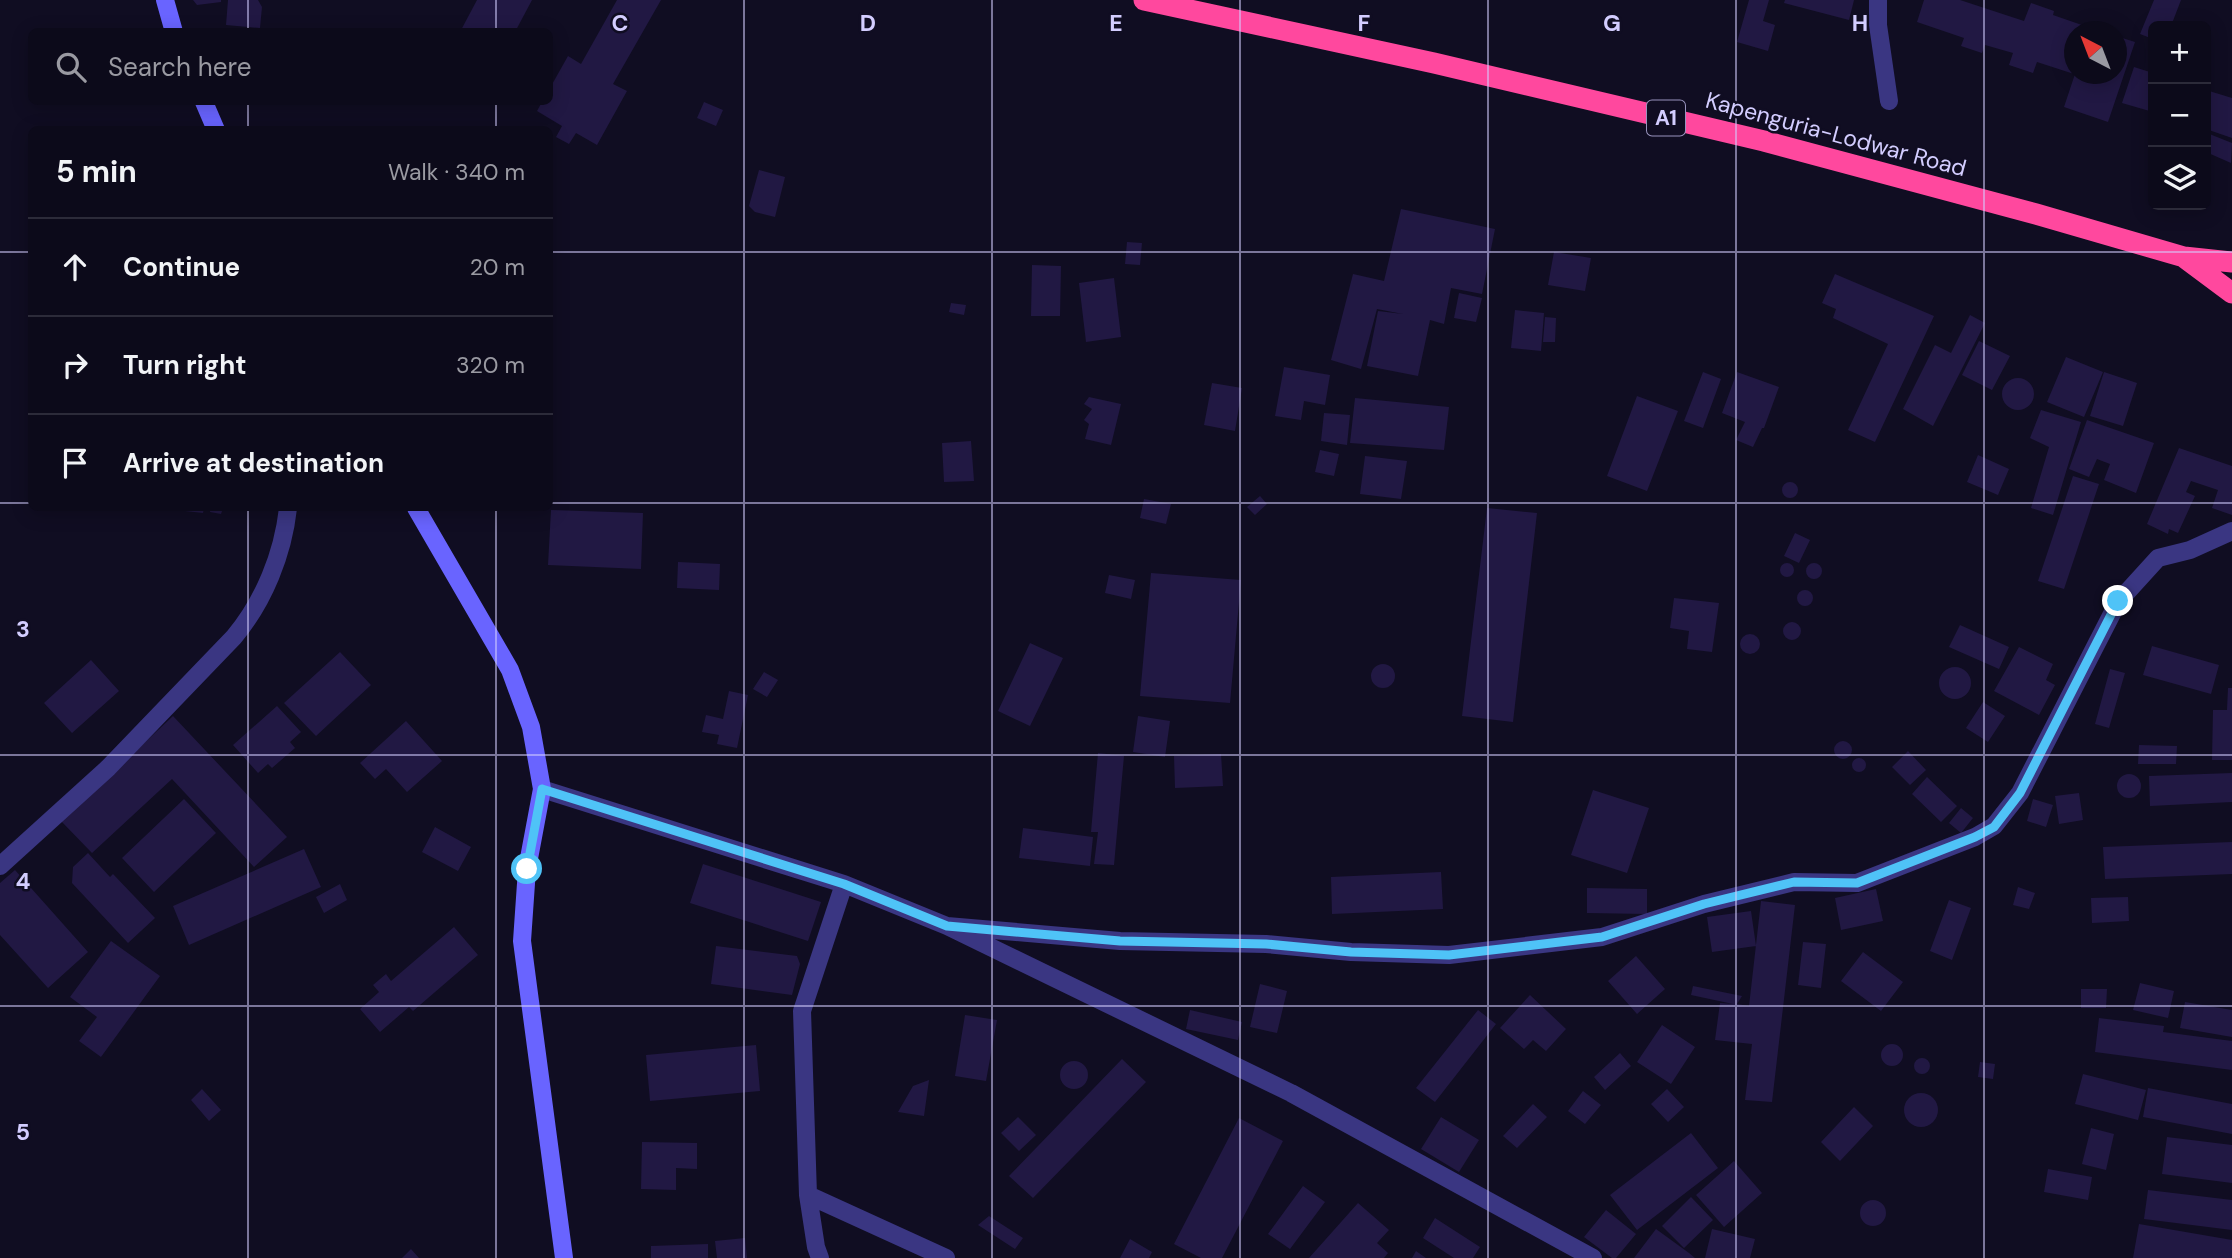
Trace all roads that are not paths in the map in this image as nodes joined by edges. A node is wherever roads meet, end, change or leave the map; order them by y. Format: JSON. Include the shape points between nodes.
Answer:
{"nodes":[{"id":1,"x":165,"y":0,"type":"edge"},
{"id":2,"x":1144,"y":0,"type":"edge"},
{"id":3,"x":1878,"y":0,"type":"edge"},
{"id":4,"x":173,"y":28,"type":"edge"},
{"id":5,"x":1889,"y":101,"type":"dead end"},
{"id":6,"x":205,"y":105,"type":"edge"},
{"id":7,"x":214,"y":126,"type":"edge"},
{"id":8,"x":2184,"y":257,"type":"junction"},
{"id":9,"x":2232,"y":262,"type":"edge"},
{"id":10,"x":2232,"y":293,"type":"edge"},
{"id":11,"x":288,"y":511,"type":"edge"},
{"id":12,"x":418,"y":511,"type":"edge"},
{"id":13,"x":2232,"y":531,"type":"edge"},
{"id":14,"x":542,"y":789,"type":"junction"},
{"id":15,"x":0,"y":866,"type":"edge"},
{"id":16,"x":844,"y":884,"type":"junction"},
{"id":17,"x":947,"y":926,"type":"junction"},
{"id":18,"x":808,"y":1195,"type":"junction"},
{"id":19,"x":822,"y":1254,"type":"edge"},
{"id":20,"x":564,"y":1258,"type":"edge"},
{"id":21,"x":946,"y":1258,"type":"edge"},
{"id":22,"x":1593,"y":1258,"type":"edge"}],
"edges":[{"from":1,"to":4,"type":"street"},
{"from":2,"to":8,"type":"highway","name":"Kapenguria-Lodwar Road","number":"A1","via":[[1764,141]]},
{"from":3,"to":5,"type":"street"},
{"from":6,"to":7,"type":"street"},
{"from":8,"to":9,"type":"highway","name":"Kapenguria-Lodwar Road","number":"A1"},
{"from":8,"to":10,"type":"highway","name":"Kapenguria-Lodwar Road","number":"A1"},
{"from":11,"to":15,"type":"street","via":[[264,593],[241,630],[108,768]]},
{"from":12,"to":14,"type":"street","via":[[510,670],[531,727]]},
{"from":13,"to":17,"type":"street","via":[[2158,558],[2118,601],[2020,793],[1994,827],[1857,883],[1794,882],[1704,904],[1602,937],[1449,955],[1120,941]]},
{"from":14,"to":16,"type":"street"},
{"from":14,"to":20,"type":"street","via":[[527,869],[522,941]]},
{"from":16,"to":17,"type":"street"},
{"from":16,"to":18,"type":"street","via":[[802,1011]]},
{"from":17,"to":22,"type":"street","via":[[1291,1093]]},
{"from":18,"to":19,"type":"street"},
{"from":18,"to":21,"type":"street"}]}
